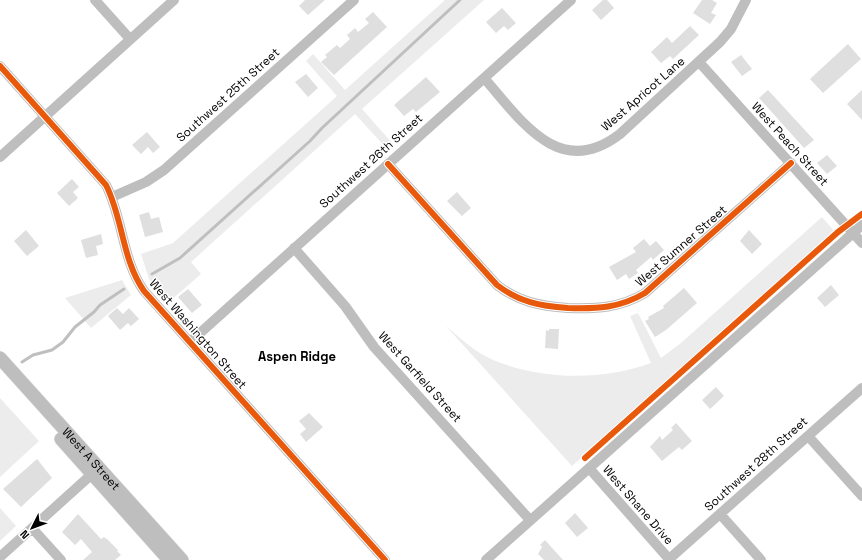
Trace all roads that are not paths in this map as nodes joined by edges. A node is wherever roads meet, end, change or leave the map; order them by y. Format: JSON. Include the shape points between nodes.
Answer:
{"nodes":[{"id":1,"x":95,"y":0,"type":"edge"},
{"id":2,"x":174,"y":0,"type":"edge"},
{"id":3,"x":354,"y":0,"type":"edge"},
{"id":4,"x":571,"y":0,"type":"edge"},
{"id":5,"x":746,"y":0,"type":"edge"},
{"id":6,"x":130,"y":39,"type":"junction"},
{"id":7,"x":699,"y":62,"type":"junction"},
{"id":8,"x":0,"y":66,"type":"edge"},
{"id":9,"x":484,"y":78,"type":"junction"},
{"id":10,"x":45,"y":116,"type":"junction"},
{"id":11,"x":0,"y":157,"type":"edge"},
{"id":12,"x":791,"y":163,"type":"junction"},
{"id":13,"x":388,"y":164,"type":"junction"},
{"id":14,"x":112,"y":197,"type":"junction"},
{"id":15,"x":862,"y":224,"type":"edge"},
{"id":16,"x":853,"y":233,"type":"junction"},
{"id":17,"x":862,"y":243,"type":"edge"},
{"id":18,"x":294,"y":248,"type":"junction"},
{"id":19,"x":190,"y":342,"type":"junction"},
{"id":20,"x":0,"y":358,"type":"edge"},
{"id":21,"x":0,"y":371,"type":"edge"},
{"id":22,"x":862,"y":388,"type":"edge"},
{"id":23,"x":808,"y":436,"type":"junction"},
{"id":24,"x":588,"y":468,"type":"junction"},
{"id":25,"x":92,"y":474,"type":"junction"},
{"id":26,"x":862,"y":496,"type":"edge"},
{"id":27,"x":720,"y":514,"type":"junction"},
{"id":28,"x":530,"y":520,"type":"junction"},
{"id":29,"x":32,"y":528,"type":"junction"},
{"id":30,"x":0,"y":557,"type":"edge"},
{"id":31,"x":61,"y":560,"type":"edge"},
{"id":32,"x":169,"y":560,"type":"edge"},
{"id":33,"x":182,"y":560,"type":"edge"},
{"id":34,"x":385,"y":560,"type":"edge"},
{"id":35,"x":486,"y":560,"type":"edge"},
{"id":36,"x":668,"y":560,"type":"edge"},
{"id":37,"x":761,"y":560,"type":"edge"}],
"edges":[{"from":1,"to":6,"type":"street"},
{"from":2,"to":6,"type":"street"},
{"from":3,"to":14,"type":"street","name":"Southwest 25th Street","via":[[164,170],[146,182]]},
{"from":4,"to":9,"type":"street","name":"Southwest 26th Street"},
{"from":5,"to":7,"type":"street","name":"West Apricot Lane","via":[[731,29]]},
{"from":6,"to":10,"type":"street"},
{"from":7,"to":9,"type":"street","name":"West Apricot Lane","via":[[613,140],[598,147],[582,150],[564,149],[540,139]]},
{"from":7,"to":12,"type":"street","name":"West Peach Street"},
{"from":8,"to":10,"type":"street","name":"West Washington Street"},
{"from":9,"to":13,"type":"street","name":"Southwest 26th Street"},
{"from":10,"to":11,"type":"street"},
{"from":10,"to":14,"type":"street","name":"West Washington Street","via":[[97,173]]},
{"from":12,"to":13,"type":"street","name":"West Sumner Street","via":[[645,293],[625,304],[600,309],[541,306],[505,291],[491,279]]},
{"from":12,"to":16,"type":"street","name":"West Peach Street"},
{"from":13,"to":18,"type":"street","name":"Southwest 26th Street"},
{"from":14,"to":19,"type":"street","name":"West Washington Street","via":[[130,264],[140,286]]},
{"from":15,"to":16,"type":"street"},
{"from":16,"to":17,"type":"street","name":"West Peach Street"},
{"from":16,"to":24,"type":"street"},
{"from":18,"to":19,"type":"street","name":"Southwest 26th Street"},
{"from":18,"to":28,"type":"street","name":"West Garfield Street","via":[[345,306],[374,347]]},
{"from":19,"to":34,"type":"street","name":"West Washington Street"},
{"from":20,"to":33,"type":"main road","name":"West A Street"},
{"from":21,"to":25,"type":"main road","name":"West A Street"},
{"from":22,"to":23,"type":"street","name":"Southwest 28th Street"},
{"from":23,"to":26,"type":"street"},
{"from":23,"to":27,"type":"street","name":"Southwest 28th Street"},
{"from":24,"to":28,"type":"street"},
{"from":24,"to":36,"type":"street","name":"West Shane Drive"},
{"from":25,"to":29,"type":"street"},
{"from":25,"to":32,"type":"main road","name":"West A Street"},
{"from":27,"to":36,"type":"street","name":"Southwest 28th Street"},
{"from":27,"to":37,"type":"street"},
{"from":28,"to":35,"type":"street"},
{"from":29,"to":30,"type":"street"},
{"from":29,"to":31,"type":"street"}]}
